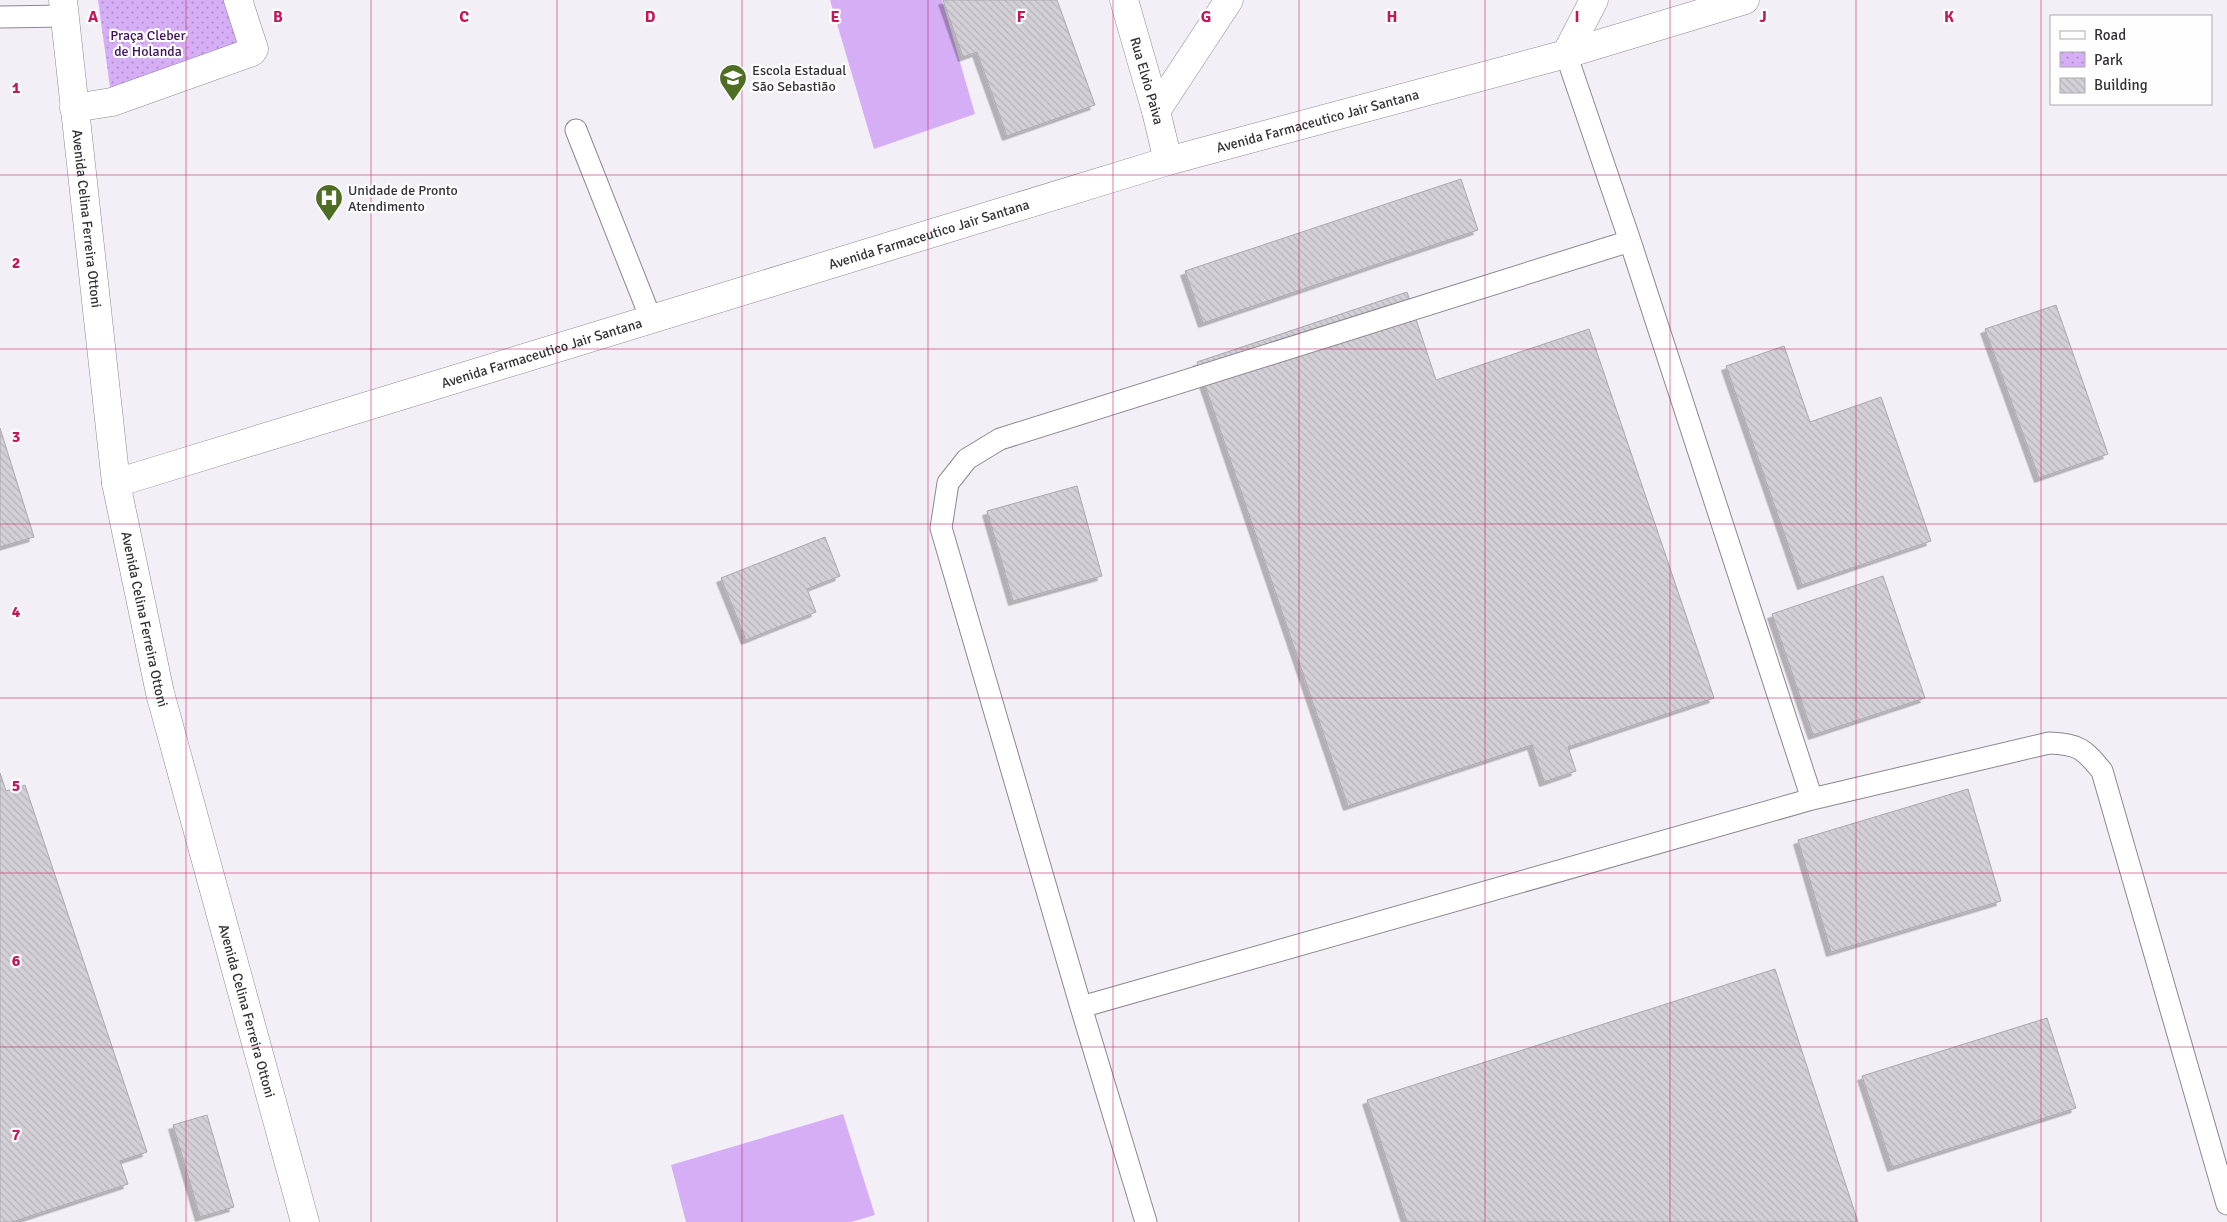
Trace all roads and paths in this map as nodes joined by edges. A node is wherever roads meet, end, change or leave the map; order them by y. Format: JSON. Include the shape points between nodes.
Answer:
{"nodes":[{"id":1,"x":238,"y":0,"type":"edge"},
{"id":2,"x":1124,"y":0,"type":"edge"},
{"id":3,"x":1229,"y":0,"type":"edge"},
{"id":4,"x":1594,"y":0,"type":"edge"},
{"id":5,"x":1745,"y":0,"type":"edge"},
{"id":6,"x":64,"y":8,"type":"edge"},
{"id":7,"x":0,"y":17,"type":"edge"},
{"id":8,"x":1566,"y":54,"type":"junction"},
{"id":9,"x":74,"y":108,"type":"junction"},
{"id":10,"x":1156,"y":111,"type":"junction"},
{"id":11,"x":576,"y":130,"type":"dead end"},
{"id":12,"x":1168,"y":161,"type":"junction"},
{"id":13,"x":1630,"y":241,"type":"junction"},
{"id":14,"x":651,"y":319,"type":"junction"},
{"id":15,"x":116,"y":483,"type":"junction"},
{"id":16,"x":1812,"y":799,"type":"junction"},
{"id":17,"x":1081,"y":1007,"type":"junction"},
{"id":18,"x":2227,"y":1204,"type":"edge"},
{"id":19,"x":305,"y":1222,"type":"edge"},
{"id":20,"x":1146,"y":1222,"type":"edge"}],
"edges":[{"from":1,"to":9,"type":"street","via":[[252,52],[112,102]]},
{"from":2,"to":10,"type":"street","name":"Rua Elvio Paiva"},
{"from":3,"to":10,"type":"street"},
{"from":4,"to":8,"type":"street"},
{"from":5,"to":8,"type":"street","name":"Avenida Farmaceutico Jair Santana"},
{"from":6,"to":7,"type":"lane"},
{"from":6,"to":9,"type":"street","name":"Avenida Celina Ferreira Ottoni"},
{"from":8,"to":12,"type":"street","name":"Avenida Farmaceutico Jair Santana"},
{"from":8,"to":13,"type":"lane"},
{"from":9,"to":15,"type":"street","name":"Avenida Celina Ferreira Ottoni"},
{"from":10,"to":12,"type":"street","name":"Rua Elvio Paiva"},
{"from":11,"to":14,"type":"lane"},
{"from":12,"to":14,"type":"street","name":"Avenida Farmaceutico Jair Santana"},
{"from":13,"to":16,"type":"lane"},
{"from":13,"to":17,"type":"lane","via":[[1000,439],[968,459],[948,483],[942,528]]},
{"from":14,"to":15,"type":"street","name":"Avenida Farmaceutico Jair Santana"},
{"from":15,"to":19,"type":"street","name":"Avenida Celina Ferreira Ottoni","via":[[160,693]]},
{"from":16,"to":17,"type":"lane"},
{"from":16,"to":18,"type":"lane","via":[[2049,742],[2072,744],[2088,754],[2102,771]]},
{"from":17,"to":20,"type":"lane"}]}
